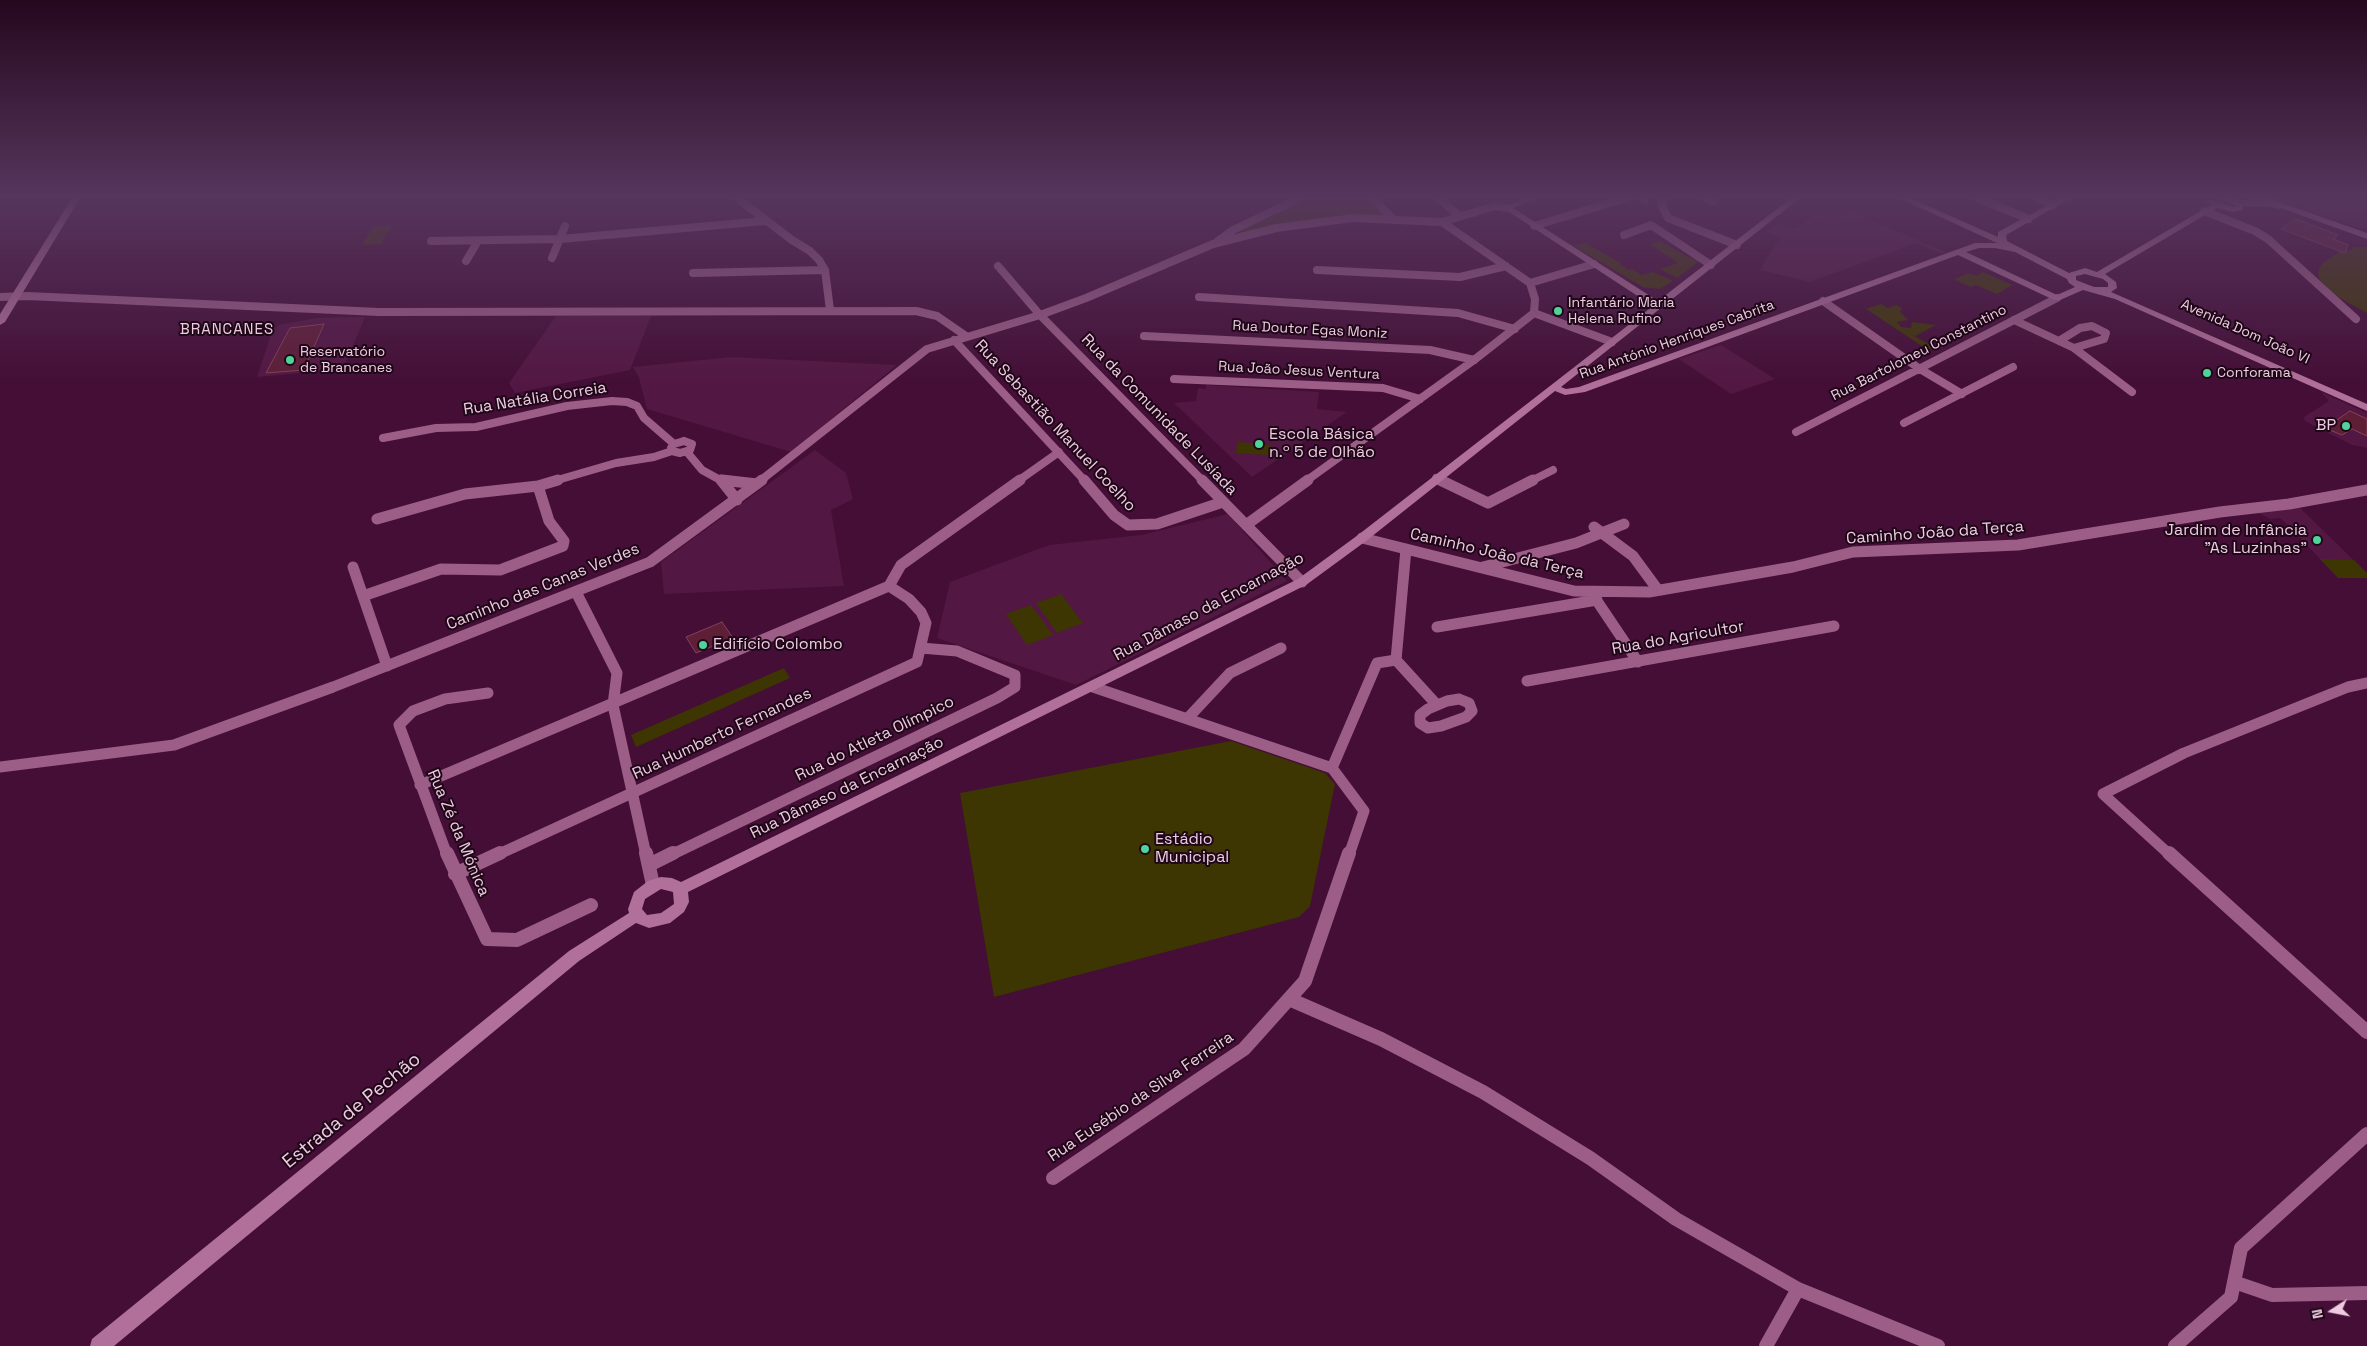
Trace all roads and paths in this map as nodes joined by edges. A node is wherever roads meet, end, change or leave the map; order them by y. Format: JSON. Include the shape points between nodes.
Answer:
{"nodes":[{"id":1,"x":38,"y":261,"type":"edge"},
{"id":2,"x":818,"y":261,"type":"edge"},
{"id":3,"x":1174,"y":261,"type":"edge"},
{"id":4,"x":1498,"y":261,"type":"edge"},
{"id":5,"x":1589,"y":261,"type":"edge"},
{"id":6,"x":1704,"y":261,"type":"edge"},
{"id":7,"x":1716,"y":261,"type":"edge"},
{"id":8,"x":1935,"y":261,"type":"edge"},
{"id":9,"x":1979,"y":261,"type":"edge"},
{"id":10,"x":2038,"y":261,"type":"edge"},
{"id":11,"x":2054,"y":261,"type":"edge"},
{"id":12,"x":2121,"y":261,"type":"edge"},
{"id":13,"x":2292,"y":261,"type":"edge"},
{"id":14,"x":1594,"y":264,"type":"junction"},
{"id":15,"x":1710,"y":265,"type":"junction"},
{"id":16,"x":998,"y":266,"type":"dead end"},
{"id":17,"x":1506,"y":266,"type":"junction"},
{"id":18,"x":825,"y":270,"type":"junction"},
{"id":19,"x":1317,"y":270,"type":"dead end"},
{"id":20,"x":2078,"y":271,"type":"junction"},
{"id":21,"x":693,"y":273,"type":"dead end"},
{"id":22,"x":2099,"y":274,"type":"junction"},
{"id":23,"x":2070,"y":277,"type":"junction"},
{"id":24,"x":1530,"y":284,"type":"junction"},
{"id":25,"x":2113,"y":286,"type":"junction"},
{"id":26,"x":2082,"y":287,"type":"junction"},
{"id":27,"x":2100,"y":291,"type":"junction"},
{"id":28,"x":16,"y":297,"type":"junction"},
{"id":29,"x":1199,"y":297,"type":"dead end"},
{"id":30,"x":0,"y":298,"type":"edge"},
{"id":31,"x":2057,"y":298,"type":"junction"},
{"id":32,"x":1823,"y":301,"type":"junction"},
{"id":33,"x":1659,"y":306,"type":"junction"},
{"id":34,"x":830,"y":310,"type":"junction"},
{"id":35,"x":1534,"y":313,"type":"junction"},
{"id":36,"x":1040,"y":315,"type":"junction"},
{"id":37,"x":2356,"y":319,"type":"dead end"},
{"id":38,"x":2014,"y":320,"type":"junction"},
{"id":39,"x":0,"y":322,"type":"edge"},
{"id":40,"x":1515,"y":329,"type":"junction"},
{"id":41,"x":966,"y":336,"type":"junction"},
{"id":42,"x":1144,"y":336,"type":"dead end"},
{"id":43,"x":954,"y":340,"type":"junction"},
{"id":44,"x":2058,"y":341,"type":"junction"},
{"id":45,"x":1612,"y":342,"type":"junction"},
{"id":46,"x":2074,"y":348,"type":"junction"},
{"id":47,"x":1474,"y":360,"type":"junction"},
{"id":48,"x":2013,"y":367,"type":"dead end"},
{"id":49,"x":1920,"y":369,"type":"junction"},
{"id":50,"x":1174,"y":379,"type":"dead end"},
{"id":51,"x":1554,"y":388,"type":"junction"},
{"id":52,"x":2132,"y":392,"type":"dead end"},
{"id":53,"x":1962,"y":394,"type":"junction"},
{"id":54,"x":1420,"y":399,"type":"junction"},
{"id":55,"x":2367,"y":400,"type":"edge"},
{"id":56,"x":2367,"y":408,"type":"edge"},
{"id":57,"x":1904,"y":423,"type":"dead end"},
{"id":58,"x":1796,"y":432,"type":"dead end"},
{"id":59,"x":383,"y":438,"type":"dead end"},
{"id":60,"x":673,"y":447,"type":"junction"},
{"id":61,"x":1059,"y":452,"type":"junction"},
{"id":62,"x":1553,"y":470,"type":"dead end"},
{"id":63,"x":1436,"y":478,"type":"junction"},
{"id":64,"x":721,"y":480,"type":"junction"},
{"id":65,"x":757,"y":484,"type":"junction"},
{"id":66,"x":538,"y":486,"type":"junction"},
{"id":67,"x":2367,"y":490,"type":"edge"},
{"id":68,"x":737,"y":500,"type":"junction"},
{"id":69,"x":1223,"y":502,"type":"junction"},
{"id":70,"x":377,"y":519,"type":"dead end"},
{"id":71,"x":1624,"y":524,"type":"dead end"},
{"id":72,"x":1246,"y":525,"type":"junction"},
{"id":73,"x":1594,"y":527,"type":"dead end"},
{"id":74,"x":1603,"y":534,"type":"junction"},
{"id":75,"x":1362,"y":538,"type":"junction"},
{"id":76,"x":1406,"y":549,"type":"junction"},
{"id":77,"x":353,"y":566,"type":"dead end"},
{"id":78,"x":1481,"y":568,"type":"junction"},
{"id":79,"x":1302,"y":582,"type":"junction"},
{"id":80,"x":889,"y":586,"type":"junction"},
{"id":81,"x":1658,"y":590,"type":"junction"},
{"id":82,"x":576,"y":592,"type":"junction"},
{"id":83,"x":363,"y":596,"type":"junction"},
{"id":84,"x":1594,"y":596,"type":"junction"},
{"id":85,"x":1834,"y":626,"type":"dead end"},
{"id":86,"x":1436,"y":627,"type":"dead end"},
{"id":87,"x":922,"y":648,"type":"junction"},
{"id":88,"x":1281,"y":648,"type":"dead end"},
{"id":89,"x":1396,"y":660,"type":"junction"},
{"id":90,"x":1638,"y":662,"type":"junction"},
{"id":91,"x":387,"y":666,"type":"junction"},
{"id":92,"x":1527,"y":682,"type":"dead end"},
{"id":93,"x":2367,"y":683,"type":"edge"},
{"id":94,"x":1093,"y":687,"type":"junction"},
{"id":95,"x":488,"y":693,"type":"dead end"},
{"id":96,"x":613,"y":705,"type":"junction"},
{"id":97,"x":1437,"y":705,"type":"dead end"},
{"id":98,"x":1187,"y":719,"type":"junction"},
{"id":99,"x":0,"y":768,"type":"edge"},
{"id":100,"x":1332,"y":768,"type":"junction"},
{"id":101,"x":420,"y":785,"type":"junction"},
{"id":102,"x":633,"y":792,"type":"junction"},
{"id":103,"x":649,"y":865,"type":"junction"},
{"id":104,"x":455,"y":874,"type":"junction"},
{"id":105,"x":653,"y":885,"type":"junction"},
{"id":106,"x":680,"y":889,"type":"junction"},
{"id":107,"x":591,"y":905,"type":"dead end"},
{"id":108,"x":637,"y":915,"type":"junction"},
{"id":109,"x":1289,"y":999,"type":"junction"},
{"id":110,"x":2367,"y":1032,"type":"edge"},
{"id":111,"x":2367,"y":1134,"type":"edge"},
{"id":112,"x":1053,"y":1178,"type":"dead end"},
{"id":113,"x":2234,"y":1282,"type":"junction"},
{"id":114,"x":1798,"y":1289,"type":"junction"},
{"id":115,"x":2367,"y":1293,"type":"edge"},
{"id":116,"x":99,"y":1346,"type":"edge"},
{"id":117,"x":1766,"y":1346,"type":"edge"},
{"id":118,"x":1938,"y":1346,"type":"edge"},
{"id":119,"x":2176,"y":1346,"type":"edge"}],
"edges":[{"from":1,"to":28,"type":"main road"},
{"from":2,"to":18,"type":"street"},
{"from":3,"to":36,"type":"street","name":"Caminho das Canas Verdes"},
{"from":4,"to":17,"type":"street"},
{"from":5,"to":14,"type":"main road"},
{"from":6,"to":15,"type":"street"},
{"from":7,"to":15,"type":"main road","name":"Rua Dâmaso da Encarnação"},
{"from":8,"to":32,"type":"main road","name":"Rua António Henriques Cabrita"},
{"from":9,"to":31,"type":"main road"},
{"from":10,"to":23,"type":"main road"},
{"from":11,"to":20,"type":"main road"},
{"from":12,"to":22,"type":"main road"},
{"from":13,"to":37,"type":"street"},
{"from":14,"to":24,"type":"street"},
{"from":14,"to":33,"type":"main road"},
{"from":15,"to":33,"type":"main road","name":"Rua Dâmaso da Encarnação"},
{"from":16,"to":36,"type":"street","name":"Rua da Comunidade Lusíada"},
{"from":17,"to":19,"type":"street","via":[[1460,277]]},
{"from":17,"to":24,"type":"street"},
{"from":18,"to":21,"type":"street"},
{"from":18,"to":34,"type":"street"},
{"from":20,"to":22,"type":"main road"},
{"from":20,"to":23,"type":"main road"},
{"from":22,"to":25,"type":"main road","name":"Avenida Dom João VI","via":[[2110,280]]},
{"from":23,"to":26,"type":"main road"},
{"from":24,"to":35,"type":"street","via":[[1535,299]]},
{"from":25,"to":27,"type":"main road","via":[[2110,290]]},
{"from":25,"to":55,"type":"main road","name":"Avenida Dom João VI"},
{"from":26,"to":27,"type":"main road","name":"Avenida Dom João VI"},
{"from":26,"to":31,"type":"main road","name":"Rua Bartolomeu Constantino"},
{"from":27,"to":56,"type":"main road","name":"Avenida Dom João VI","via":[[2118,296]]},
{"from":28,"to":30,"type":"street"},
{"from":28,"to":34,"type":"street","via":[[360,312]]},
{"from":28,"to":39,"type":"main road"},
{"from":29,"to":40,"type":"street","via":[[1458,313]]},
{"from":31,"to":38,"type":"street","name":"Rua Bartolomeu Constantino"},
{"from":32,"to":49,"type":"street"},
{"from":32,"to":51,"type":"main road","name":"Rua António Henriques Cabrita","via":[[1581,390],[1565,392]]},
{"from":33,"to":45,"type":"main road","name":"Rua Dâmaso da Encarnação"},
{"from":34,"to":41,"type":"street","via":[[916,311],[937,316]]},
{"from":35,"to":40,"type":"street"},
{"from":35,"to":45,"type":"street"},
{"from":36,"to":41,"type":"street","name":"Caminho das Canas Verdes"},
{"from":36,"to":69,"type":"street","name":"Rua da Comunidade Lusíada"},
{"from":38,"to":44,"type":"street"},
{"from":38,"to":49,"type":"street","name":"Rua Bartolomeu Constantino"},
{"from":40,"to":47,"type":"street"},
{"from":41,"to":43,"type":"street","name":"Caminho das Canas Verdes"},
{"from":42,"to":47,"type":"street","name":"Rua Doutor Egas Moniz","via":[[1430,350]]},
{"from":43,"to":61,"type":"street","name":"Rua Sebastião Manuel Coelho"},
{"from":43,"to":65,"type":"street","name":"Caminho das Canas Verdes","via":[[928,349]]},
{"from":44,"to":46,"type":"street"},
{"from":44,"to":46,"type":"street","via":[[2080,328],[2092,326],[2106,334],[2104,339]]},
{"from":45,"to":51,"type":"main road","name":"Rua Dâmaso da Encarnação"},
{"from":46,"to":52,"type":"street"},
{"from":47,"to":54,"type":"street"},
{"from":48,"to":53,"type":"street"},
{"from":49,"to":53,"type":"street"},
{"from":49,"to":58,"type":"street","name":"Rua Bartolomeu Constantino"},
{"from":50,"to":54,"type":"street","name":"Rua João Jesus Ventura","via":[[1383,388]]},
{"from":51,"to":63,"type":"main road","name":"Rua Dâmaso da Encarnação"},
{"from":53,"to":57,"type":"street"},
{"from":54,"to":72,"type":"street"},
{"from":59,"to":60,"type":"street","name":"Rua Natália Correia","via":[[436,428],[490,424],[567,406],[612,401],[637,406],[644,418]]},
{"from":60,"to":64,"type":"street","via":[[677,453],[687,452],[702,470]]},
{"from":60,"to":66,"type":"street","via":[[654,457],[616,463]]},
{"from":61,"to":69,"type":"street","name":"Rua Sebastião Manuel Coelho","via":[[1114,515],[1128,525],[1157,524]]},
{"from":61,"to":80,"type":"street","via":[[901,564]]},
{"from":62,"to":63,"type":"street","via":[[1488,503]]},
{"from":63,"to":75,"type":"main road","name":"Rua Dâmaso da Encarnação"},
{"from":64,"to":65,"type":"street"},
{"from":64,"to":68,"type":"street"},
{"from":65,"to":68,"type":"street","name":"Caminho das Canas Verdes"},
{"from":66,"to":70,"type":"street","via":[[465,494]]},
{"from":66,"to":83,"type":"street","via":[[549,521],[564,541],[563,546],[500,570],[441,569]]},
{"from":67,"to":81,"type":"street","name":"Caminho João da Terça","via":[[2018,545],[1853,552]]},
{"from":68,"to":82,"type":"street","name":"Caminho das Canas Verdes","via":[[650,562]]},
{"from":69,"to":72,"type":"street","name":"Rua da Comunidade Lusíada"},
{"from":71,"to":74,"type":"street"},
{"from":72,"to":79,"type":"street","name":"Rua da Comunidade Lusíada"},
{"from":73,"to":74,"type":"street"},
{"from":74,"to":78,"type":"street"},
{"from":74,"to":81,"type":"street","via":[[1633,556]]},
{"from":75,"to":76,"type":"street","name":"Caminho João da Terça"},
{"from":75,"to":79,"type":"main road","name":"Rua Dâmaso da Encarnação"},
{"from":76,"to":78,"type":"street","name":"Caminho João da Terça"},
{"from":76,"to":89,"type":"street"},
{"from":77,"to":83,"type":"street"},
{"from":78,"to":84,"type":"street","name":"Caminho João da Terça"},
{"from":79,"to":94,"type":"main road","name":"Rua Dâmaso da Encarnação"},
{"from":80,"to":87,"type":"street","name":"Rua Humberto Fernandes","via":[[909,599],[921,612],[926,623]]},
{"from":80,"to":96,"type":"street"},
{"from":81,"to":84,"type":"street","name":"Caminho João da Terça"},
{"from":82,"to":91,"type":"street","name":"Caminho das Canas Verdes"},
{"from":82,"to":96,"type":"street","via":[[617,673]]},
{"from":83,"to":91,"type":"street"},
{"from":84,"to":86,"type":"street"},
{"from":84,"to":90,"type":"street"},
{"from":85,"to":90,"type":"street","name":"Rua do Agricultor"},
{"from":87,"to":102,"type":"street","name":"Rua Humberto Fernandes","via":[[917,662]]},
{"from":87,"to":103,"type":"street","name":"Rua do Atleta Olímpico","via":[[957,651],[1015,675],[1015,687]]},
{"from":88,"to":98,"type":"street","via":[[1230,673]]},
{"from":89,"to":97,"type":"street"},
{"from":89,"to":100,"type":"street","via":[[1377,663]]},
{"from":90,"to":92,"type":"street","name":"Rua do Agricultor"},
{"from":91,"to":99,"type":"street","name":"Caminho das Canas Verdes","via":[[174,745]]},
{"from":93,"to":110,"type":"street","via":[[2348,687],[2184,752],[2103,794]]},
{"from":94,"to":98,"type":"street"},
{"from":94,"to":106,"type":"main road","name":"Rua Dâmaso da Encarnação"},
{"from":95,"to":101,"type":"street","name":"Rua Zé da Mónica","via":[[445,699],[413,711],[399,725]]},
{"from":96,"to":101,"type":"street"},
{"from":96,"to":102,"type":"street"},
{"from":98,"to":100,"type":"street"},
{"from":100,"to":109,"type":"street","name":"Rua Eusébio da Silva Ferreira","via":[[1364,812],[1305,982]]},
{"from":101,"to":104,"type":"street","name":"Rua Zé da Mónica"},
{"from":102,"to":103,"type":"street"},
{"from":102,"to":104,"type":"street","name":"Rua Humberto Fernandes"},
{"from":103,"to":105,"type":"street"},
{"from":104,"to":107,"type":"street","name":"Rua Zé da Mónica","via":[[487,939],[517,940]]},
{"from":105,"to":106,"type":"main road","via":[[667,883]]},
{"from":105,"to":108,"type":"main road","via":[[639,896],[635,909]]},
{"from":106,"to":108,"type":"main road","via":[[683,895],[679,908],[666,919],[649,922]]},
{"from":108,"to":116,"type":"main road","name":"Estrada de Pechão","via":[[574,956]]},
{"from":109,"to":112,"type":"street","name":"Rua Eusébio da Silva Ferreira","via":[[1244,1049]]},
{"from":109,"to":114,"type":"street","via":[[1381,1039],[1483,1092],[1590,1158],[1676,1219]]},
{"from":111,"to":113,"type":"street","via":[[2241,1248]]},
{"from":113,"to":115,"type":"street","via":[[2272,1295]]},
{"from":113,"to":119,"type":"street","via":[[2231,1297]]},
{"from":114,"to":117,"type":"street"},
{"from":114,"to":118,"type":"street"}]}
